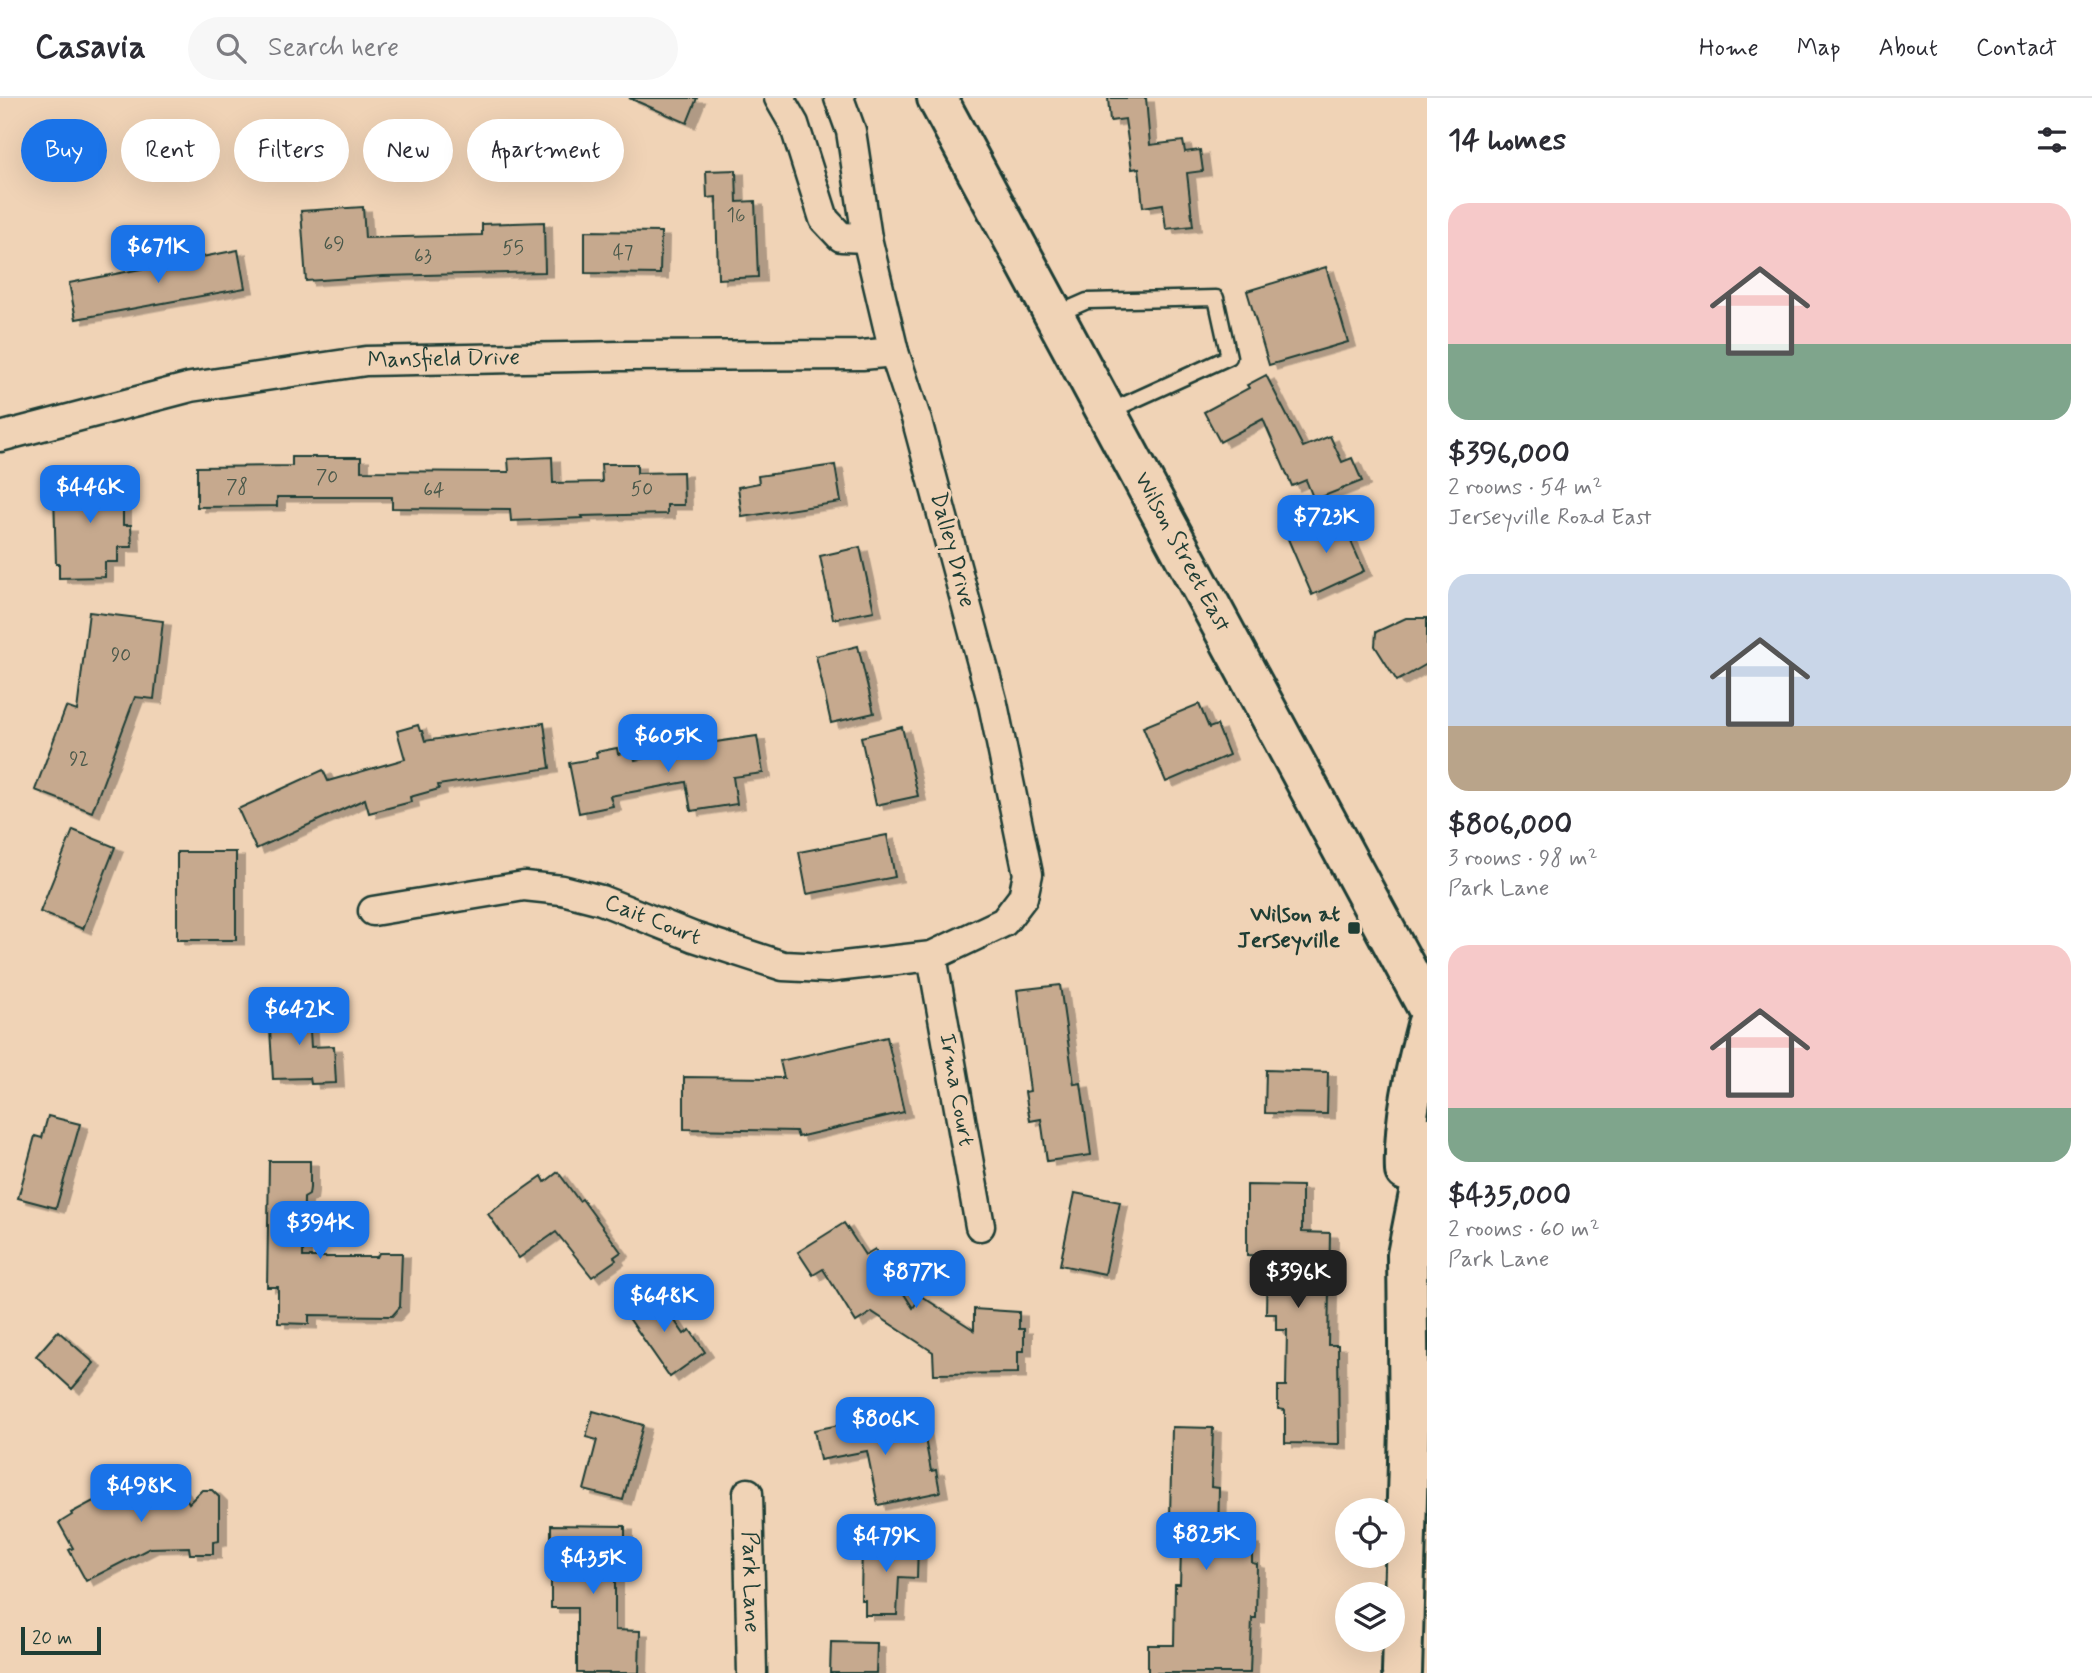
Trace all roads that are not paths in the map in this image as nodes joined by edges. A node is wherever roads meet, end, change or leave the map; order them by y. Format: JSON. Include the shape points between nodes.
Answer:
{"nodes":[{"id":1,"x":779,"y":98,"type":"edge"},
{"id":2,"x":839,"y":98,"type":"edge"},
{"id":3,"x":937,"y":98,"type":"edge"},
{"id":4,"x":867,"y":238,"type":"junction"},
{"id":5,"x":1054,"y":315,"type":"junction"},
{"id":6,"x":894,"y":352,"type":"junction"},
{"id":7,"x":1106,"y":412,"type":"junction"},
{"id":8,"x":0,"y":437,"type":"edge"},
{"id":9,"x":373,"y":911,"type":"dead end"},
{"id":10,"x":932,"y":956,"type":"junction"},
{"id":11,"x":1427,"y":1007,"type":"edge"},
{"id":12,"x":1427,"y":1025,"type":"edge"},
{"id":13,"x":1427,"y":1148,"type":"edge"},
{"id":14,"x":980,"y":1226,"type":"dead end"},
{"id":15,"x":1407,"y":1255,"type":"junction"},
{"id":16,"x":748,"y":1493,"type":"dead end"},
{"id":17,"x":752,"y":1673,"type":"edge"},
{"id":18,"x":1402,"y":1673,"type":"edge"}],
"edges":[{"from":1,"to":4,"type":"street","via":[[794,124],[824,219],[841,237]]},
{"from":2,"to":4,"type":"street","name":"Dalley Drive","via":[[851,131]]},
{"from":3,"to":5,"type":"main road","name":"Wilson Street East"},
{"from":4,"to":6,"type":"street","name":"Dalley Drive"},
{"from":5,"to":7,"type":"main road","name":"Wilson Street East"},
{"from":5,"to":7,"type":"lane","via":[[1087,301],[1216,298],[1229,357]]},
{"from":6,"to":8,"type":"street","name":"Mansfield Drive","via":[[366,361],[191,387]]},
{"from":6,"to":10,"type":"street","name":"Dalley Drive","via":[[993,704],[1028,874],[1023,897],[1004,922]]},
{"from":7,"to":11,"type":"main road","name":"Wilson Street East"},
{"from":9,"to":10,"type":"street","name":"Cait Court","via":[[524,886],[601,900],[783,966],[825,968]]},
{"from":10,"to":14,"type":"street","name":"Irma Court"},
{"from":12,"to":15,"type":"main road","via":[[1413,1076],[1404,1154]]},
{"from":13,"to":15,"type":"main road"},
{"from":15,"to":18,"type":"main road","via":[[1409,1427]]},
{"from":16,"to":17,"type":"street","name":"Park Lane"}]}
